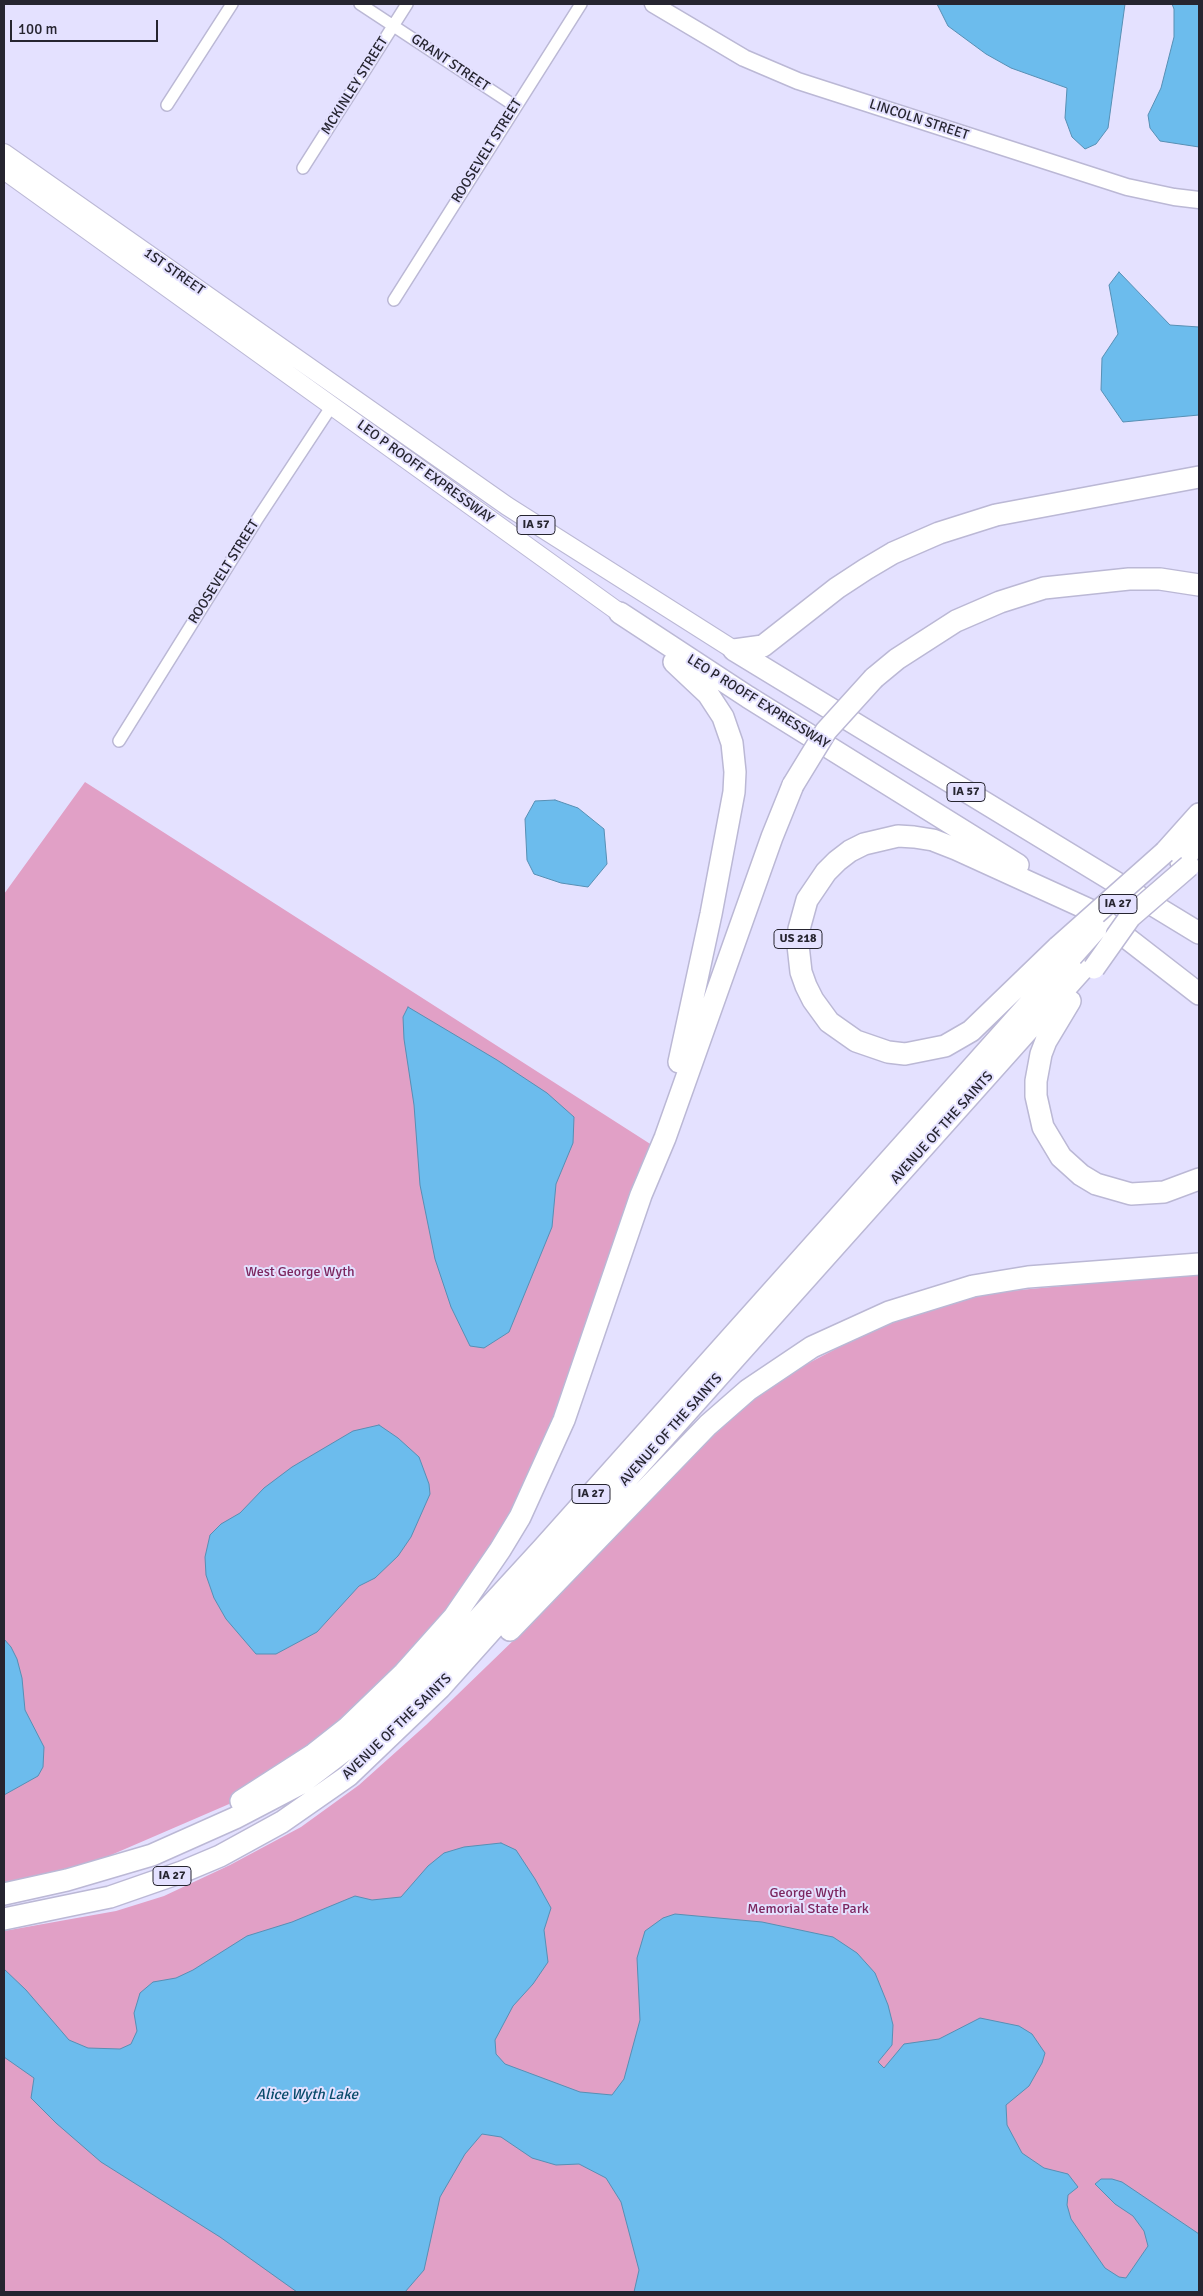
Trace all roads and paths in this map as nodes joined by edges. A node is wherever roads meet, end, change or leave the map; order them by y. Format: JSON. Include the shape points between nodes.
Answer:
{"nodes":[{"id":1,"x":232,"y":4,"type":"edge"},
{"id":2,"x":360,"y":4,"type":"edge"},
{"id":3,"x":407,"y":4,"type":"edge"},
{"id":4,"x":581,"y":4,"type":"edge"},
{"id":5,"x":653,"y":4,"type":"edge"},
{"id":6,"x":393,"y":25,"type":"junction"},
{"id":7,"x":167,"y":105,"type":"dead end"},
{"id":8,"x":515,"y":106,"type":"junction"},
{"id":9,"x":4,"y":152,"type":"edge"},
{"id":10,"x":303,"y":168,"type":"dead end"},
{"id":11,"x":4,"y":170,"type":"edge"},
{"id":12,"x":1199,"y":200,"type":"edge"},
{"id":13,"x":394,"y":300,"type":"dead end"},
{"id":14,"x":338,"y":398,"type":"junction"},
{"id":15,"x":1199,"y":477,"type":"edge"},
{"id":16,"x":1199,"y":585,"type":"edge"},
{"id":17,"x":620,"y":613,"type":"junction"},
{"id":18,"x":734,"y":650,"type":"junction"},
{"id":19,"x":119,"y":740,"type":"dead end"},
{"id":20,"x":1199,"y":814,"type":"edge"},
{"id":21,"x":1199,"y":841,"type":"edge"},
{"id":22,"x":1183,"y":859,"type":"edge"},
{"id":23,"x":1092,"y":911,"type":"junction"},
{"id":24,"x":1170,"y":915,"type":"junction"},
{"id":25,"x":1199,"y":929,"type":"edge"},
{"id":26,"x":1199,"y":933,"type":"edge"},
{"id":27,"x":1078,"y":959,"type":"junction"},
{"id":28,"x":1199,"y":976,"type":"edge"},
{"id":29,"x":1199,"y":994,"type":"edge"},
{"id":30,"x":1199,"y":1179,"type":"edge"},
{"id":31,"x":642,"y":1195,"type":"junction"},
{"id":32,"x":1199,"y":1264,"type":"edge"},
{"id":33,"x":315,"y":1801,"type":"junction"},
{"id":34,"x":152,"y":1855,"type":"junction"},
{"id":35,"x":8,"y":1893,"type":"edge"},
{"id":36,"x":10,"y":1919,"type":"edge"}],
"edges":[{"from":1,"to":7,"type":"street"},
{"from":2,"to":6,"type":"street","name":"GRANT STREET"},
{"from":3,"to":6,"type":"street","name":"MCKINLEY STREET"},
{"from":4,"to":8,"type":"street","name":"ROOSEVELT STREET"},
{"from":5,"to":12,"type":"main road","name":"LINCOLN STREET","via":[[744,58],[798,81],[1127,187]]},
{"from":6,"to":8,"type":"street","name":"GRANT STREET"},
{"from":6,"to":10,"type":"street","name":"MCKINLEY STREET"},
{"from":8,"to":13,"type":"street","name":"ROOSEVELT STREET"},
{"from":9,"to":14,"type":"main road","name":"1ST STREET"},
{"from":11,"to":14,"type":"main road","name":"1ST STREET"},
{"from":14,"to":17,"type":"main road","name":"LEO P ROOFF EXPRESSWAY","number":"IA 57"},
{"from":14,"to":18,"type":"main road","name":"LEO P ROOFF EXPRESSWAY","number":"IA 57"},
{"from":14,"to":19,"type":"street","name":"ROOSEVELT STREET","via":[[266,505]]},
{"from":15,"to":18,"type":"highway","via":[[1005,513],[948,529],[893,553],[866,569],[763,646]]},
{"from":16,"to":31,"type":"highway","bridge":true,"via":[[1129,578],[1044,588],[956,621],[896,659],[874,678],[826,731],[793,785]]},
{"from":17,"to":23,"type":"highway","name":"LEO P ROOFF EXPRESSWAY","number":"IA 57","via":[[748,698]]},
{"from":17,"to":31,"type":"highway","via":[[708,694],[728,730],[735,772],[734,792],[688,1025]]},
{"from":18,"to":24,"type":"highway","name":"LEO P ROOFF EXPRESSWAY","number":"IA 57"},
{"from":20,"to":22,"type":"highway","name":"AVENUE OF THE SAINTS"},
{"from":21,"to":22,"type":"highway","name":"AVENUE OF THE SAINTS","number":"IA 27"},
{"from":22,"to":27,"type":"highway","name":"AVENUE OF THE SAINTS","number":"IA 27","bridge":true},
{"from":22,"to":27,"type":"highway","name":"AVENUE OF THE SAINTS","number":"IA 27","bridge":true,"via":[[1130,917]]},
{"from":23,"to":27,"type":"highway","number":"US 218","via":[[933,840],[898,836],[850,850],[826,872],[807,900],[799,929],[801,972],[813,1000],[829,1022],[856,1042],[905,1054],[945,1046]]},
{"from":23,"to":28,"type":"highway","name":"LEO P ROOFF EXPRESSWAY","number":"US 218"},
{"from":23,"to":29,"type":"highway"},
{"from":24,"to":25,"type":"highway"},
{"from":24,"to":26,"type":"highway","name":"LEO P ROOFF EXPRESSWAY","number":"IA 57"},
{"from":27,"to":30,"type":"highway","via":[[1041,1054],[1036,1096],[1050,1141],[1061,1157],[1081,1175],[1114,1190],[1150,1194]]},
{"from":27,"to":33,"type":"highway","name":"AVENUE OF THE SAINTS","number":"IA 27","via":[[440,1688],[374,1753]]},
{"from":27,"to":34,"type":"highway","name":"AVENUE OF THE SAINTS","number":"IA 27","via":[[544,1548],[400,1702],[351,1746],[302,1783],[236,1818]]},
{"from":31,"to":34,"type":"highway","via":[[546,1464],[520,1517],[454,1617],[376,1701],[314,1754]]},
{"from":32,"to":33,"type":"highway","via":[[1028,1277],[973,1286],[889,1312],[812,1347],[748,1390],[708,1426],[430,1712],[373,1763]]},
{"from":33,"to":36,"type":"highway","name":"AVENUE OF THE SAINTS","number":"IA 27","via":[[254,1837],[182,1872],[110,1897]]},
{"from":34,"to":35,"type":"highway","name":"AVENUE OF THE SAINTS","number":"IA 27"}]}
